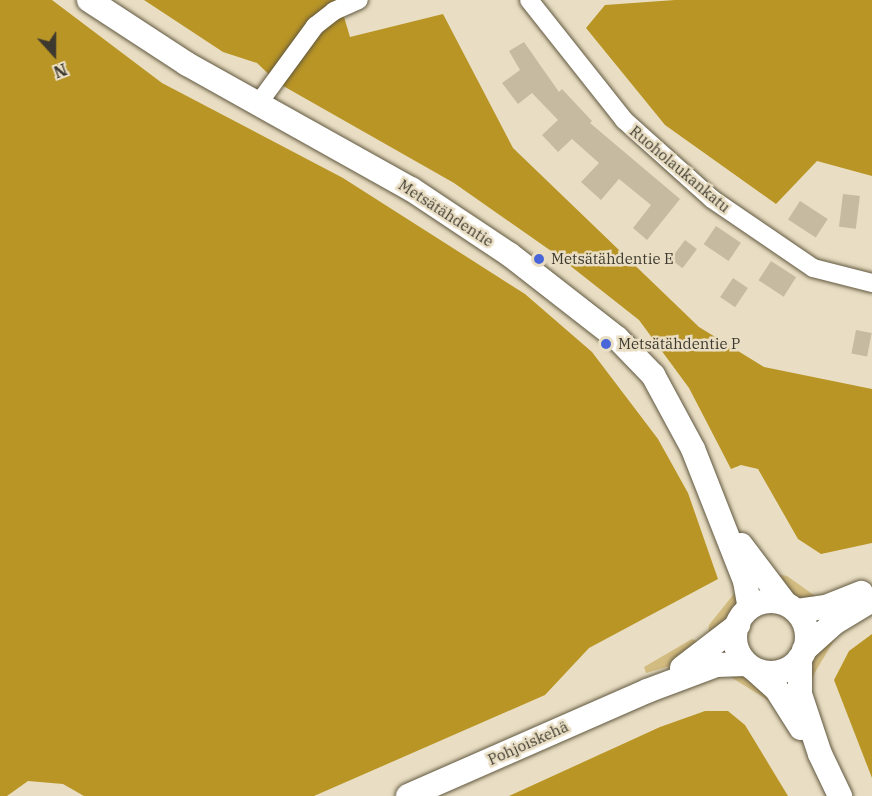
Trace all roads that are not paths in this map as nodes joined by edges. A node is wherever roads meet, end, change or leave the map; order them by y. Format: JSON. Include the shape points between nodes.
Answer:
{"nodes":[{"id":1,"x":89,"y":0,"type":"edge"},
{"id":2,"x":359,"y":0,"type":"edge"},
{"id":3,"x":529,"y":0,"type":"edge"},
{"id":4,"x":258,"y":104,"type":"junction"},
{"id":5,"x":872,"y":283,"type":"edge"},
{"id":6,"x":720,"y":512,"type":"junction"},
{"id":7,"x":872,"y":589,"type":"edge"},
{"id":8,"x":872,"y":600,"type":"edge"},
{"id":9,"x":791,"y":607,"type":"junction"},
{"id":10,"x":744,"y":617,"type":"junction"},
{"id":11,"x":802,"y":654,"type":"junction"},
{"id":12,"x":751,"y":667,"type":"junction"},
{"id":13,"x":647,"y":691,"type":"junction"},
{"id":14,"x":820,"y":754,"type":"junction"},
{"id":15,"x":408,"y":796,"type":"edge"},
{"id":16,"x":840,"y":796,"type":"edge"}],
"edges":[{"from":1,"to":4,"type":"main road","name":"Metsätähdentie","via":[[187,64]]},
{"from":2,"to":4,"type":"street","via":[[334,11],[315,26]]},
{"from":3,"to":5,"type":"street","name":"Ruoholaukankatu","via":[[624,120],[704,192],[813,268]]},
{"from":4,"to":6,"type":"main road","name":"Metsätähdentie","via":[[421,196],[509,254],[617,338],[658,384],[693,449]]},
{"from":6,"to":9,"type":"main road","name":"Metsätähdentie","via":[[761,575]]},
{"from":6,"to":10,"type":"main road","name":"Metsätähdentie","via":[[745,581]]},
{"from":7,"to":9,"type":"main road","via":[[826,607]]},
{"from":8,"to":11,"type":"main road","via":[[834,623]]},
{"from":9,"to":10,"type":"main road","via":[[760,603]]},
{"from":9,"to":11,"type":"main road","via":[[808,632]]},
{"from":10,"to":12,"type":"main road","via":[[736,651]]},
{"from":10,"to":13,"type":"main road","name":"Pohjoiskehä"},
{"from":11,"to":12,"type":"main road","via":[[782,673]]},
{"from":11,"to":14,"type":"main road","via":[[800,694]]},
{"from":12,"to":13,"type":"main road","name":"Pohjoiskehä","via":[[716,665]]},
{"from":12,"to":14,"type":"main road","via":[[777,690]]},
{"from":13,"to":15,"type":"main road","name":"Pohjoiskehä"},
{"from":14,"to":16,"type":"main road"}]}
